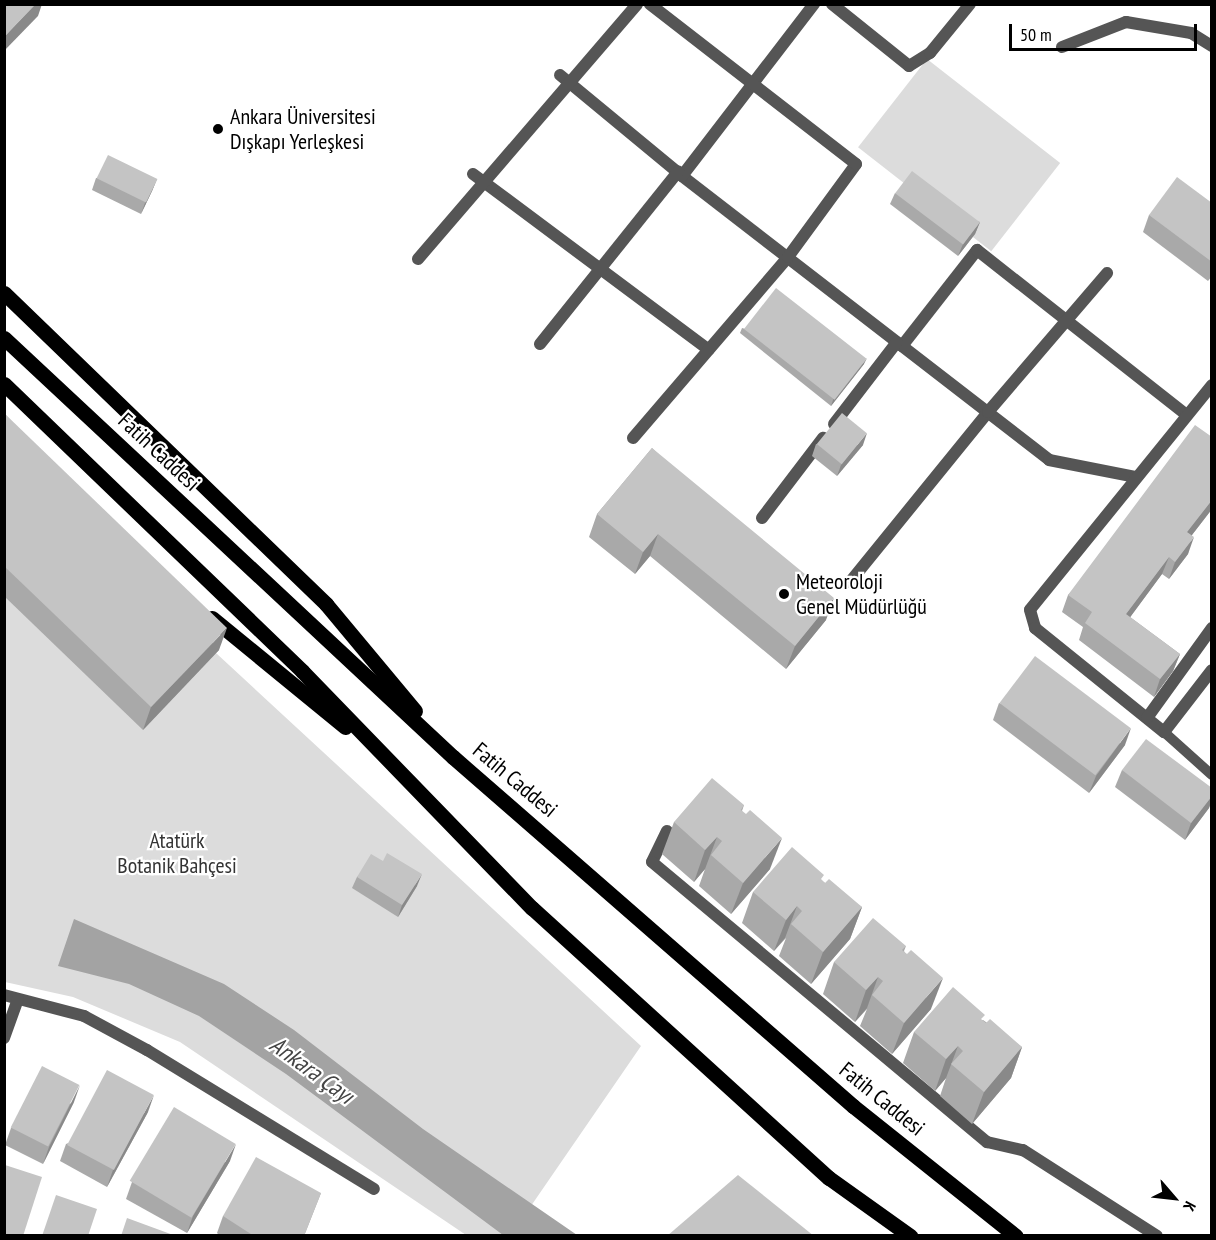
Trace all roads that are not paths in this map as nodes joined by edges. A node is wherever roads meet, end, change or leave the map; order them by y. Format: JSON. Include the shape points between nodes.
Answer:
{"nodes":[{"id":1,"x":637,"y":4,"type":"edge"},
{"id":2,"x":650,"y":4,"type":"edge"},
{"id":3,"x":814,"y":4,"type":"edge"},
{"id":4,"x":832,"y":4,"type":"edge"},
{"id":5,"x":970,"y":4,"type":"edge"},
{"id":6,"x":1212,"y":46,"type":"edge"},
{"id":7,"x":1062,"y":47,"type":"dead end"},
{"id":8,"x":564,"y":78,"type":"junction"},
{"id":9,"x":753,"y":84,"type":"junction"},
{"id":10,"x":473,"y":174,"type":"dead end"},
{"id":11,"x":680,"y":174,"type":"junction"},
{"id":12,"x":484,"y":182,"type":"junction"},
{"id":13,"x":788,"y":257,"type":"junction"},
{"id":14,"x":418,"y":259,"type":"dead end"},
{"id":15,"x":599,"y":270,"type":"junction"},
{"id":16,"x":1107,"y":273,"type":"dead end"},
{"id":17,"x":4,"y":293,"type":"edge"},
{"id":18,"x":1066,"y":321,"type":"junction"},
{"id":19,"x":4,"y":338,"type":"edge"},
{"id":20,"x":540,"y":344,"type":"dead end"},
{"id":21,"x":899,"y":344,"type":"junction"},
{"id":22,"x":709,"y":350,"type":"junction"},
{"id":23,"x":4,"y":384,"type":"edge"},
{"id":24,"x":1212,"y":385,"type":"edge"},
{"id":25,"x":988,"y":412,"type":"junction"},
{"id":26,"x":1187,"y":415,"type":"junction"},
{"id":27,"x":633,"y":438,"type":"dead end"},
{"id":28,"x":1136,"y":477,"type":"junction"},
{"id":29,"x":762,"y":518,"type":"dead end"},
{"id":30,"x":850,"y":582,"type":"dead end"},
{"id":31,"x":203,"y":610,"type":"edge"},
{"id":32,"x":1212,"y":628,"type":"edge"},
{"id":33,"x":1212,"y":670,"type":"edge"},
{"id":34,"x":1147,"y":718,"type":"junction"},
{"id":35,"x":1164,"y":732,"type":"junction"},
{"id":36,"x":453,"y":757,"type":"junction"},
{"id":37,"x":390,"y":762,"type":"junction"},
{"id":38,"x":1212,"y":775,"type":"edge"},
{"id":39,"x":667,"y":831,"type":"dead end"},
{"id":40,"x":4,"y":995,"type":"edge"},
{"id":41,"x":18,"y":999,"type":"junction"},
{"id":42,"x":4,"y":1038,"type":"edge"},
{"id":43,"x":374,"y":1189,"type":"dead end"},
{"id":44,"x":910,"y":1236,"type":"edge"},
{"id":45,"x":1016,"y":1236,"type":"edge"},
{"id":46,"x":1157,"y":1236,"type":"edge"}],
"edges":[{"from":1,"to":8,"type":"street"},
{"from":2,"to":9,"type":"street"},
{"from":3,"to":9,"type":"street"},
{"from":4,"to":5,"type":"street","via":[[909,66],[930,53]]},
{"from":6,"to":7,"type":"street","via":[[1191,33],[1126,22]]},
{"from":8,"to":11,"type":"street"},
{"from":8,"to":12,"type":"street"},
{"from":9,"to":11,"type":"street"},
{"from":9,"to":13,"type":"street","via":[[856,164]]},
{"from":10,"to":12,"type":"street"},
{"from":11,"to":13,"type":"street"},
{"from":11,"to":15,"type":"street"},
{"from":12,"to":14,"type":"street"},
{"from":12,"to":15,"type":"street"},
{"from":13,"to":21,"type":"street"},
{"from":13,"to":22,"type":"street"},
{"from":15,"to":20,"type":"street"},
{"from":15,"to":22,"type":"street"},
{"from":16,"to":18,"type":"street"},
{"from":17,"to":36,"type":"main road","via":[[326,604]]},
{"from":18,"to":21,"type":"street","via":[[977,250]]},
{"from":18,"to":25,"type":"street"},
{"from":18,"to":26,"type":"street"},
{"from":19,"to":36,"type":"main road","name":"Fatih Caddesi"},
{"from":21,"to":25,"type":"street"},
{"from":21,"to":29,"type":"street"},
{"from":22,"to":27,"type":"street"},
{"from":23,"to":37,"type":"main road","via":[[196,567]]},
{"from":24,"to":26,"type":"street"},
{"from":25,"to":28,"type":"street","via":[[1049,460]]},
{"from":25,"to":30,"type":"street"},
{"from":26,"to":28,"type":"street"},
{"from":28,"to":34,"type":"street","via":[[1030,610],[1035,628]]},
{"from":31,"to":37,"type":"main road"},
{"from":32,"to":34,"type":"street"},
{"from":33,"to":35,"type":"street"},
{"from":34,"to":35,"type":"street"},
{"from":35,"to":38,"type":"lane"},
{"from":36,"to":45,"type":"main road","name":"Fatih Caddesi","via":[[853,1106]]},
{"from":37,"to":44,"type":"main road","via":[[558,932],[829,1178]]},
{"from":39,"to":46,"type":"street","via":[[652,862],[987,1142],[1023,1150]]},
{"from":40,"to":41,"type":"street"},
{"from":41,"to":42,"type":"street"},
{"from":41,"to":43,"type":"street","via":[[84,1016],[116,1033]]}]}
